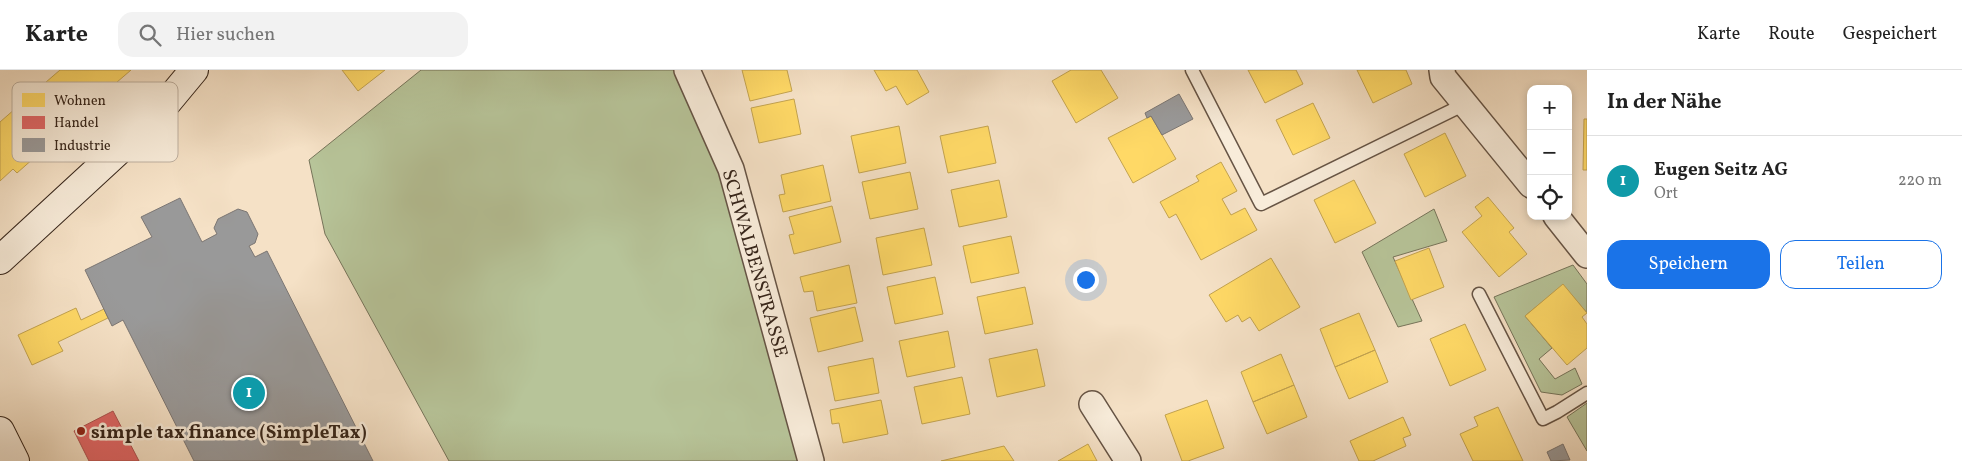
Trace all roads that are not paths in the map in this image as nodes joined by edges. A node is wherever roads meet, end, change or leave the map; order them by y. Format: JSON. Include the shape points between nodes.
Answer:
{"nodes":[{"id":1,"x":194,"y":70,"type":"edge"},
{"id":2,"x":688,"y":70,"type":"edge"},
{"id":3,"x":1192,"y":70,"type":"edge"},
{"id":4,"x":1442,"y":70,"type":"edge"},
{"id":5,"x":178,"y":89,"type":"edge"},
{"id":6,"x":1466,"y":104,"type":"junction"},
{"id":7,"x":106,"y":162,"type":"edge"},
{"id":8,"x":1527,"y":180,"type":"edge"},
{"id":9,"x":1559,"y":220,"type":"edge"},
{"id":10,"x":1587,"y":255,"type":"edge"},
{"id":11,"x":0,"y":260,"type":"edge"},
{"id":12,"x":1479,"y":294,"type":"dead end"},
{"id":13,"x":1587,"y":393,"type":"edge"},
{"id":14,"x":1092,"y":404,"type":"dead end"},
{"id":15,"x":0,"y":431,"type":"edge"},
{"id":16,"x":15,"y":461,"type":"edge"},
{"id":17,"x":811,"y":461,"type":"edge"},
{"id":18,"x":1128,"y":461,"type":"edge"}],
"edges":[{"from":1,"to":5,"type":"street"},
{"from":2,"to":17,"type":"street","name":"SCHWALBENSTRASSE","via":[[731,169]]},
{"from":3,"to":6,"type":"lane","via":[[1261,204]]},
{"from":4,"to":6,"type":"street","via":[[1443,77]]},
{"from":6,"to":8,"type":"street"},
{"from":7,"to":11,"type":"street"},
{"from":9,"to":10,"type":"street"},
{"from":12,"to":13,"type":"lane","via":[[1543,419]]},
{"from":14,"to":18,"type":"street"},
{"from":15,"to":16,"type":"street"}]}
